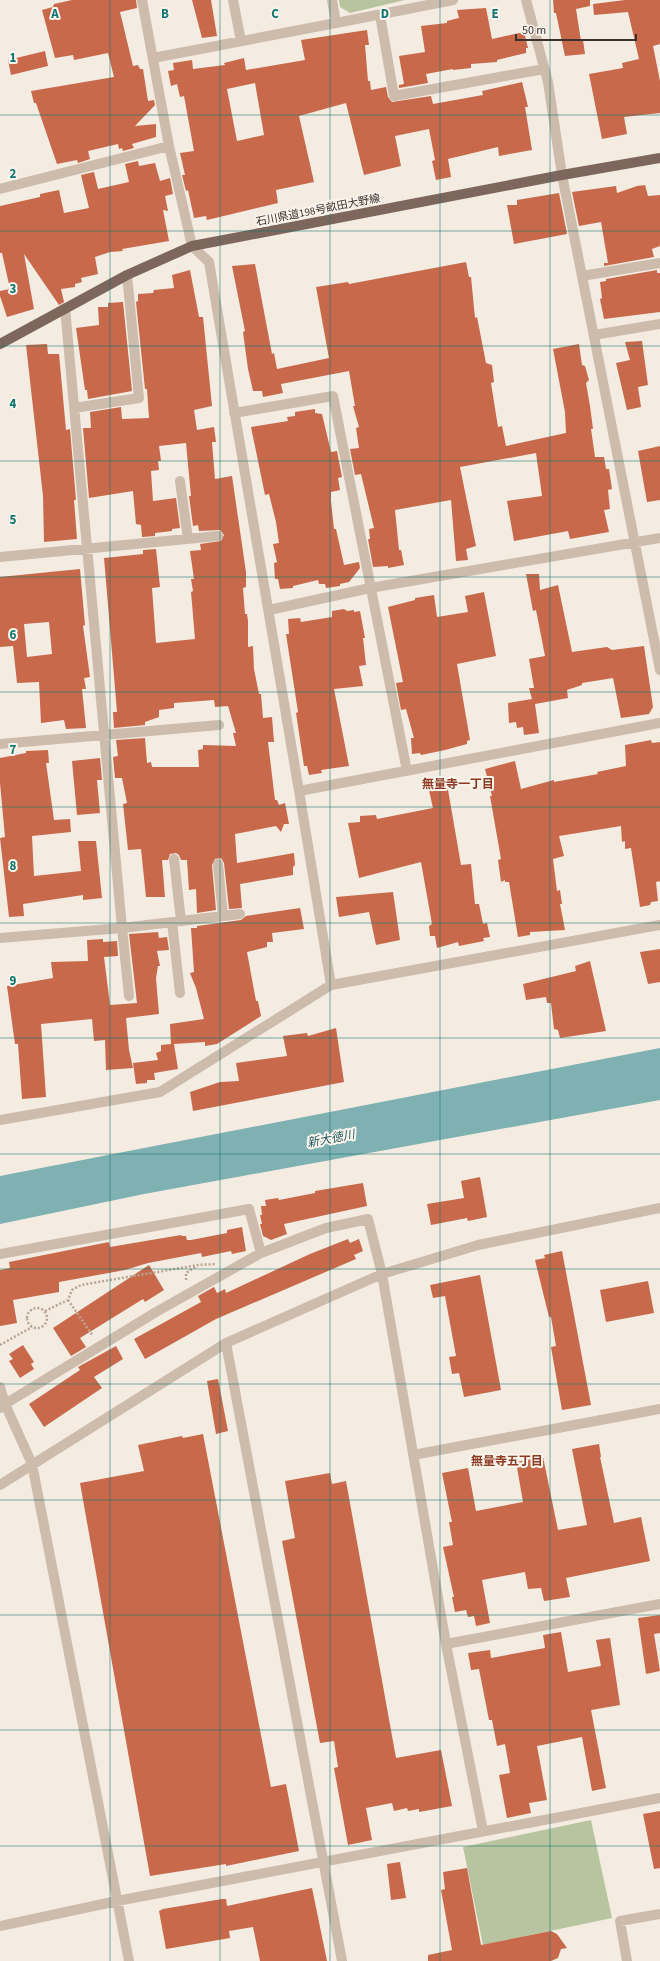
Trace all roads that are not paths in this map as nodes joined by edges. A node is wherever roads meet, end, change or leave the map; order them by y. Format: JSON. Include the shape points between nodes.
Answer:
{"nodes":[{"id":1,"x":142,"y":0,"type":"edge"},
{"id":2,"x":233,"y":0,"type":"edge"},
{"id":3,"x":332,"y":0,"type":"edge"},
{"id":4,"x":452,"y":0,"type":"edge"},
{"id":5,"x":526,"y":0,"type":"edge"},
{"id":6,"x":431,"y":2,"type":"edge"},
{"id":7,"x":380,"y":14,"type":"junction"},
{"id":8,"x":336,"y":23,"type":"junction"},
{"id":9,"x":241,"y":41,"type":"junction"},
{"id":10,"x":153,"y":58,"type":"junction"},
{"id":11,"x":544,"y":69,"type":"junction"},
{"id":12,"x":169,"y":146,"type":"junction"},
{"id":13,"x":660,"y":158,"type":"edge"},
{"id":14,"x":562,"y":175,"type":"junction"},
{"id":15,"x":0,"y":189,"type":"edge"},
{"id":16,"x":192,"y":246,"type":"junction"},
{"id":17,"x":660,"y":263,"type":"edge"},
{"id":18,"x":127,"y":275,"type":"junction"},
{"id":19,"x":582,"y":276,"type":"junction"},
{"id":20,"x":65,"y":308,"type":"junction"},
{"id":21,"x":660,"y":324,"type":"edge"},
{"id":22,"x":594,"y":335,"type":"junction"},
{"id":23,"x":0,"y":344,"type":"edge"},
{"id":24,"x":74,"y":408,"type":"junction"},
{"id":25,"x":234,"y":413,"type":"junction"},
{"id":26,"x":180,"y":481,"type":"dead end"},
{"id":27,"x":218,"y":536,"type":"dead end"},
{"id":28,"x":660,"y":538,"type":"edge"},
{"id":29,"x":188,"y":539,"type":"junction"},
{"id":30,"x":635,"y":543,"type":"junction"},
{"id":31,"x":86,"y":549,"type":"junction"},
{"id":32,"x":0,"y":557,"type":"edge"},
{"id":33,"x":370,"y":588,"type":"junction"},
{"id":34,"x":268,"y":610,"type":"junction"},
{"id":35,"x":660,"y":670,"type":"edge"},
{"id":36,"x":660,"y":723,"type":"edge"},
{"id":37,"x":219,"y":725,"type":"dead end"},
{"id":38,"x":104,"y":735,"type":"junction"},
{"id":39,"x":0,"y":744,"type":"edge"},
{"id":40,"x":407,"y":771,"type":"junction"},
{"id":41,"x":299,"y":791,"type":"junction"},
{"id":42,"x":174,"y":859,"type":"dead end"},
{"id":43,"x":218,"y":864,"type":"dead end"},
{"id":44,"x":240,"y":914,"type":"dead end"},
{"id":45,"x":223,"y":916,"type":"junction"},
{"id":46,"x":177,"y":922,"type":"junction"},
{"id":47,"x":660,"y":925,"type":"edge"},
{"id":48,"x":122,"y":928,"type":"junction"},
{"id":49,"x":0,"y":938,"type":"edge"},
{"id":50,"x":331,"y":985,"type":"junction"},
{"id":51,"x":180,"y":993,"type":"dead end"},
{"id":52,"x":129,"y":996,"type":"dead end"},
{"id":53,"x":0,"y":1120,"type":"edge"},
{"id":54,"x":660,"y":1208,"type":"edge"},
{"id":55,"x":261,"y":1253,"type":"junction"},
{"id":56,"x":0,"y":1254,"type":"edge"},
{"id":57,"x":382,"y":1274,"type":"junction"},
{"id":58,"x":226,"y":1344,"type":"junction"},
{"id":59,"x":0,"y":1387,"type":"edge"},
{"id":60,"x":3,"y":1406,"type":"edge"},
{"id":61,"x":660,"y":1409,"type":"edge"},
{"id":62,"x":413,"y":1455,"type":"junction"},
{"id":63,"x":32,"y":1464,"type":"junction"},
{"id":64,"x":0,"y":1485,"type":"edge"},
{"id":65,"x":660,"y":1604,"type":"edge"},
{"id":66,"x":446,"y":1644,"type":"junction"},
{"id":67,"x":660,"y":1798,"type":"edge"},
{"id":68,"x":483,"y":1831,"type":"junction"},
{"id":69,"x":323,"y":1863,"type":"junction"},
{"id":70,"x":117,"y":1901,"type":"junction"},
{"id":71,"x":660,"y":1914,"type":"edge"},
{"id":72,"x":0,"y":1926,"type":"edge"},
{"id":73,"x":129,"y":1961,"type":"edge"},
{"id":74,"x":342,"y":1961,"type":"edge"},
{"id":75,"x":627,"y":1961,"type":"edge"}],
"edges":[{"from":1,"to":10,"type":"street"},
{"from":2,"to":9,"type":"street"},
{"from":3,"to":8,"type":"street"},
{"from":4,"to":6,"type":"street"},
{"from":5,"to":11,"type":"street"},
{"from":6,"to":7,"type":"street"},
{"from":7,"to":8,"type":"street"},
{"from":7,"to":11,"type":"street","via":[[394,96]]},
{"from":8,"to":9,"type":"street"},
{"from":9,"to":10,"type":"street"},
{"from":10,"to":12,"type":"street"},
{"from":11,"to":14,"type":"street"},
{"from":12,"to":15,"type":"street"},
{"from":12,"to":16,"type":"street"},
{"from":13,"to":14,"type":"main road","name":"石川県道198号畝田大野線"},
{"from":14,"to":16,"type":"main road","name":"石川県道198号畝田大野線"},
{"from":14,"to":19,"type":"street"},
{"from":16,"to":18,"type":"main road","name":"石川県道198号畝田大野線"},
{"from":16,"to":25,"type":"street","via":[[210,262]]},
{"from":17,"to":19,"type":"street"},
{"from":18,"to":20,"type":"main road","name":"石川県道198号畝田大野線"},
{"from":18,"to":24,"type":"street","via":[[139,398]]},
{"from":19,"to":22,"type":"street"},
{"from":20,"to":23,"type":"main road","name":"石川県道198号畝田大野線"},
{"from":20,"to":24,"type":"street"},
{"from":21,"to":22,"type":"street"},
{"from":22,"to":30,"type":"street"},
{"from":24,"to":31,"type":"street"},
{"from":25,"to":33,"type":"street","via":[[333,396]]},
{"from":25,"to":34,"type":"street"},
{"from":26,"to":29,"type":"street"},
{"from":27,"to":29,"type":"street"},
{"from":28,"to":30,"type":"street"},
{"from":29,"to":31,"type":"street"},
{"from":30,"to":33,"type":"street"},
{"from":30,"to":35,"type":"street"},
{"from":31,"to":32,"type":"street"},
{"from":31,"to":38,"type":"street"},
{"from":33,"to":34,"type":"street"},
{"from":33,"to":40,"type":"street"},
{"from":34,"to":41,"type":"street"},
{"from":36,"to":40,"type":"street"},
{"from":37,"to":38,"type":"street"},
{"from":38,"to":39,"type":"street"},
{"from":38,"to":48,"type":"street"},
{"from":40,"to":41,"type":"street"},
{"from":41,"to":50,"type":"street"},
{"from":42,"to":46,"type":"street"},
{"from":43,"to":45,"type":"street"},
{"from":44,"to":45,"type":"street"},
{"from":45,"to":46,"type":"street"},
{"from":46,"to":48,"type":"street"},
{"from":46,"to":51,"type":"street"},
{"from":47,"to":50,"type":"street"},
{"from":48,"to":49,"type":"street"},
{"from":48,"to":52,"type":"street"},
{"from":50,"to":53,"type":"street","via":[[160,1092]]},
{"from":54,"to":57,"type":"street","via":[[478,1245]]},
{"from":55,"to":56,"type":"street","via":[[249,1209]]},
{"from":55,"to":57,"type":"street","via":[[326,1228],[368,1219]]},
{"from":55,"to":60,"type":"street"},
{"from":57,"to":58,"type":"street"},
{"from":57,"to":62,"type":"street"},
{"from":58,"to":63,"type":"street"},
{"from":58,"to":69,"type":"street"},
{"from":59,"to":60,"type":"street"},
{"from":60,"to":63,"type":"street"},
{"from":61,"to":62,"type":"street"},
{"from":62,"to":66,"type":"street"},
{"from":63,"to":64,"type":"street"},
{"from":63,"to":70,"type":"street"},
{"from":65,"to":66,"type":"street"},
{"from":66,"to":68,"type":"street"},
{"from":67,"to":68,"type":"street"},
{"from":68,"to":69,"type":"street"},
{"from":69,"to":70,"type":"street"},
{"from":69,"to":74,"type":"street"},
{"from":70,"to":72,"type":"street"},
{"from":70,"to":73,"type":"street"},
{"from":71,"to":75,"type":"street","via":[[620,1921]]}]}
